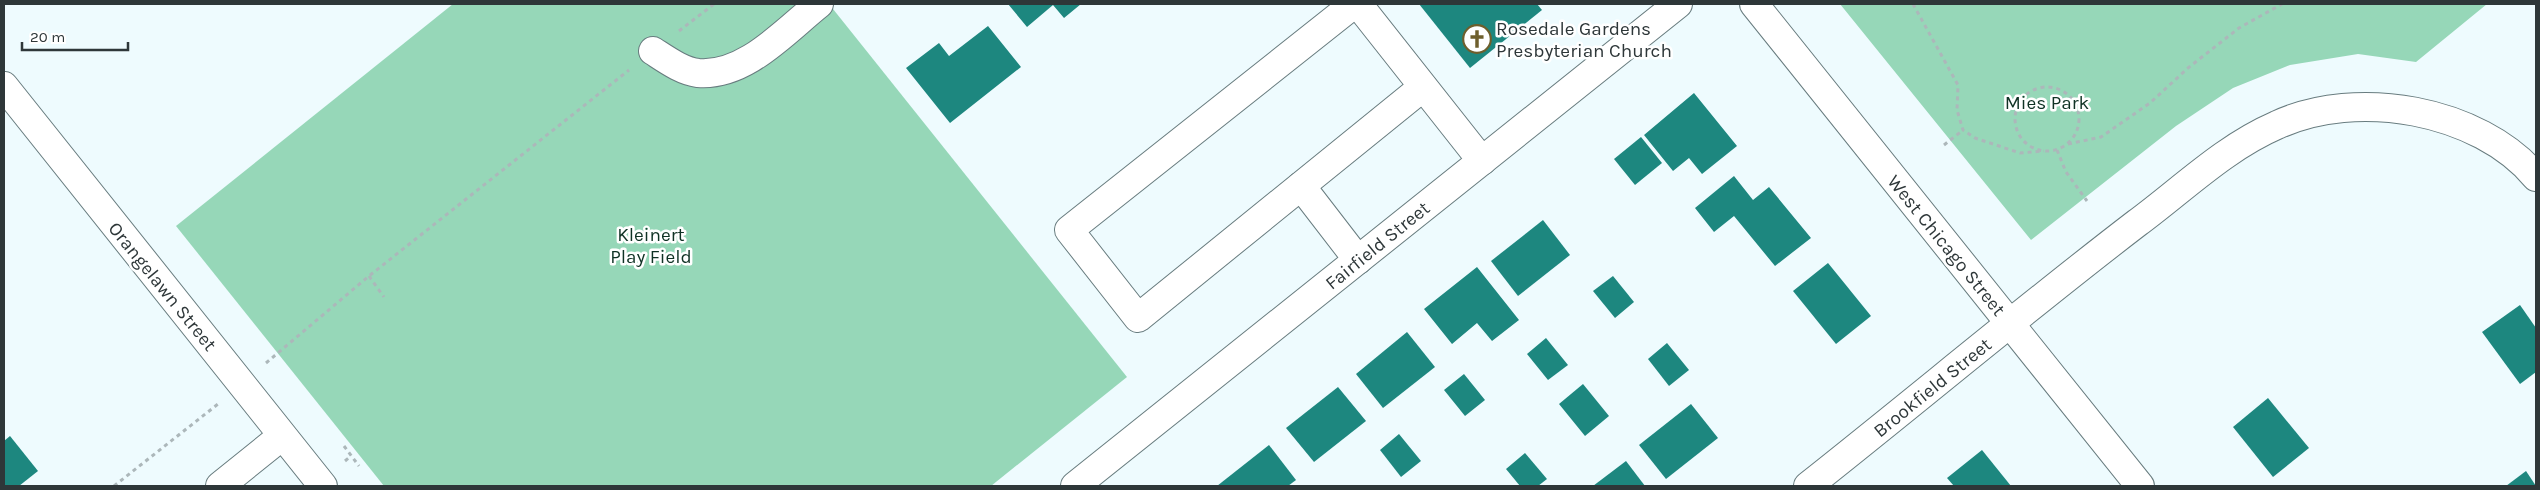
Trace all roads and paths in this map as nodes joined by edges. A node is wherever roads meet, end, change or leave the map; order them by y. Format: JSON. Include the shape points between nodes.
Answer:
{"nodes":[{"id":1,"x":714,"y":4,"type":"edge"},
{"id":2,"x":819,"y":4,"type":"edge"},
{"id":3,"x":1354,"y":4,"type":"edge"},
{"id":4,"x":1358,"y":4,"type":"edge"},
{"id":5,"x":1678,"y":4,"type":"edge"},
{"id":6,"x":1754,"y":4,"type":"edge"},
{"id":7,"x":1913,"y":4,"type":"edge"},
{"id":8,"x":2282,"y":4,"type":"edge"},
{"id":9,"x":654,"y":51,"type":"junction"},
{"id":10,"x":4,"y":86,"type":"edge"},
{"id":11,"x":1423,"y":87,"type":"junction"},
{"id":12,"x":1963,"y":130,"type":"junction"},
{"id":13,"x":2068,"y":144,"type":"junction"},
{"id":14,"x":1944,"y":145,"type":"dead end"},
{"id":15,"x":2057,"y":150,"type":"junction"},
{"id":16,"x":2044,"y":151,"type":"junction"},
{"id":17,"x":1482,"y":161,"type":"junction"},
{"id":18,"x":2536,"y":177,"type":"edge"},
{"id":19,"x":1301,"y":186,"type":"junction"},
{"id":20,"x":2087,"y":201,"type":"dead end"},
{"id":21,"x":1358,"y":260,"type":"junction"},
{"id":22,"x":369,"y":276,"type":"junction"},
{"id":23,"x":384,"y":296,"type":"dead end"},
{"id":24,"x":2010,"y":324,"type":"junction"},
{"id":25,"x":242,"y":384,"type":"junction"},
{"id":26,"x":282,"y":436,"type":"junction"},
{"id":27,"x":344,"y":446,"type":"dead end"},
{"id":28,"x":359,"y":466,"type":"dead end"},
{"id":29,"x":114,"y":486,"type":"edge"},
{"id":30,"x":220,"y":486,"type":"edge"},
{"id":31,"x":323,"y":486,"type":"edge"},
{"id":32,"x":1075,"y":486,"type":"edge"},
{"id":33,"x":1808,"y":486,"type":"edge"},
{"id":34,"x":2140,"y":486,"type":"edge"}],
"edges":[{"from":1,"to":9,"type":"path"},
{"from":2,"to":9,"type":"street","via":[[744,64],[724,72],[697,73],[676,66]]},
{"from":3,"to":19,"type":"street","via":[[1069,230],[1138,318]]},
{"from":4,"to":11,"type":"street"},
{"from":5,"to":17,"type":"street","name":"Fairfield Street"},
{"from":6,"to":24,"type":"street","name":"West Chicago Street"},
{"from":7,"to":12,"type":"path","via":[[1958,85],[1958,110]]},
{"from":8,"to":13,"type":"path","via":[[2239,28],[2150,102],[2101,136]]},
{"from":9,"to":22,"type":"path"},
{"from":10,"to":25,"type":"street","name":"Orangelawn Street"},
{"from":11,"to":17,"type":"street"},
{"from":11,"to":19,"type":"street"},
{"from":12,"to":14,"type":"path"},
{"from":12,"to":16,"type":"path","via":[[1974,138],[2020,153]]},
{"from":13,"to":15,"type":"path"},
{"from":13,"to":16,"type":"path","via":[[2076,134],[2078,110],[2063,91],[2038,88],[2019,104],[2016,128],[2032,147]]},
{"from":15,"to":16,"type":"path"},
{"from":15,"to":20,"type":"path","via":[[2066,172]]},
{"from":17,"to":21,"type":"street","name":"Fairfield Street"},
{"from":18,"to":24,"type":"street","name":"Brookfield Street","via":[[2500,147],[2437,117],[2382,107],[2327,110],[2278,124],[2234,147]]},
{"from":19,"to":21,"type":"street"},
{"from":21,"to":32,"type":"street","name":"Fairfield Street"},
{"from":22,"to":23,"type":"path"},
{"from":22,"to":25,"type":"path"},
{"from":24,"to":33,"type":"street","name":"Brookfield Street"},
{"from":24,"to":34,"type":"street","name":"West Chicago Street"},
{"from":25,"to":26,"type":"street","name":"Orangelawn Street"},
{"from":25,"to":29,"type":"path"},
{"from":26,"to":30,"type":"street"},
{"from":26,"to":31,"type":"street","name":"Orangelawn Street"},
{"from":27,"to":28,"type":"path"}]}
